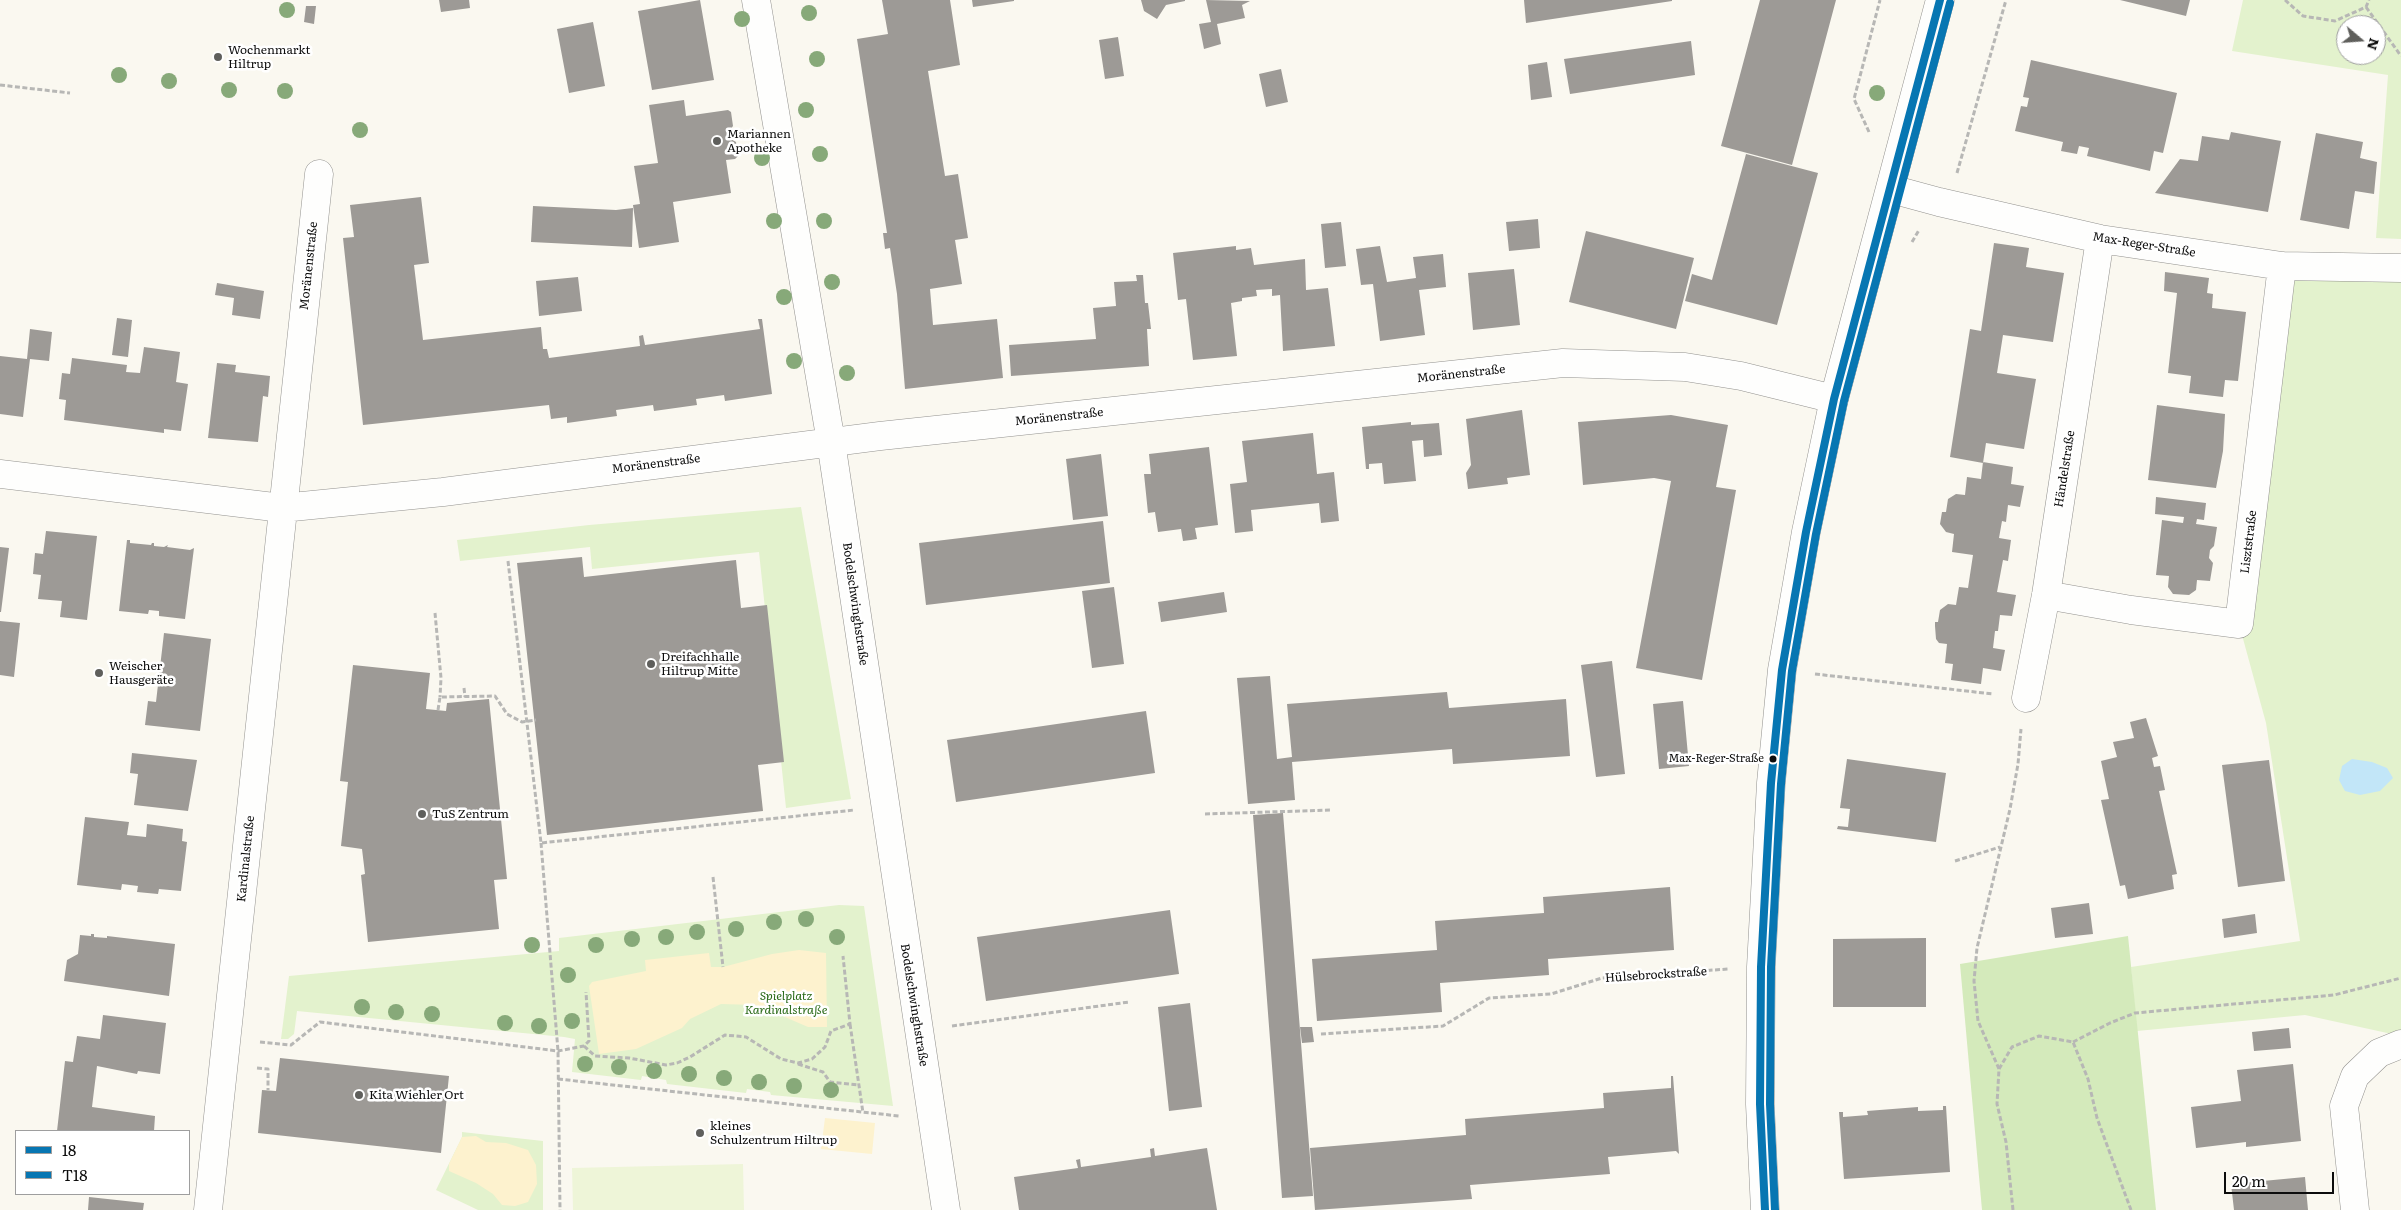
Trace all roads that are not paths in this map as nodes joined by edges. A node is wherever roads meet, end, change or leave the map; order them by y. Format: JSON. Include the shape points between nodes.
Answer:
{"nodes":[{"id":1,"x":756,"y":0,"type":"edge"},
{"id":2,"x":1940,"y":0,"type":"edge"},
{"id":3,"x":319,"y":174,"type":"dead end"},
{"id":4,"x":1891,"y":188,"type":"junction"},
{"id":5,"x":2100,"y":239,"type":"junction"},
{"id":6,"x":2282,"y":266,"type":"junction"},
{"id":7,"x":2401,"y":268,"type":"edge"},
{"id":8,"x":1834,"y":399,"type":"junction"},
{"id":9,"x":831,"y":442,"type":"junction"},
{"id":10,"x":0,"y":474,"type":"edge"},
{"id":11,"x":282,"y":508,"type":"junction"},
{"id":12,"x":2046,"y":595,"type":"junction"},
{"id":13,"x":2026,"y":698,"type":"road end"},
{"id":14,"x":2401,"y":1044,"type":"edge"},
{"id":15,"x":208,"y":1210,"type":"edge"},
{"id":16,"x":946,"y":1210,"type":"edge"},
{"id":17,"x":1765,"y":1210,"type":"edge"},
{"id":18,"x":2355,"y":1210,"type":"edge"}],
"edges":[{"from":1,"to":9,"type":"street","name":"Bodelschwinghstraße"},
{"from":2,"to":4,"type":"street"},
{"from":3,"to":11,"type":"street","name":"Moränenstraße"},
{"from":4,"to":5,"type":"street","name":"Max-Reger-Straße"},
{"from":4,"to":8,"type":"street"},
{"from":5,"to":6,"type":"street","name":"Max-Reger-Straße"},
{"from":5,"to":12,"type":"street","name":"Händelstraße"},
{"from":6,"to":7,"type":"street","name":"Max-Reger-Straße"},
{"from":6,"to":12,"type":"street","name":"Lisztstraße","via":[[2239,624]]},
{"from":8,"to":9,"type":"street","name":"Moränenstraße","via":[[1741,376],[1685,367],[1563,363]]},
{"from":8,"to":17,"type":"street","via":[[1782,670],[1771,783],[1761,966],[1760,1104]]},
{"from":9,"to":11,"type":"street","name":"Moränenstraße","via":[[443,492]]},
{"from":9,"to":16,"type":"street","name":"Bodelschwinghstraße"},
{"from":10,"to":11,"type":"street","name":"Moränenstraße"},
{"from":11,"to":15,"type":"street","name":"Kardinalstraße"},
{"from":12,"to":13,"type":"street","name":"Händelstraße"},
{"from":14,"to":18,"type":"street","via":[[2379,1053],[2355,1076],[2344,1106]]}]}
